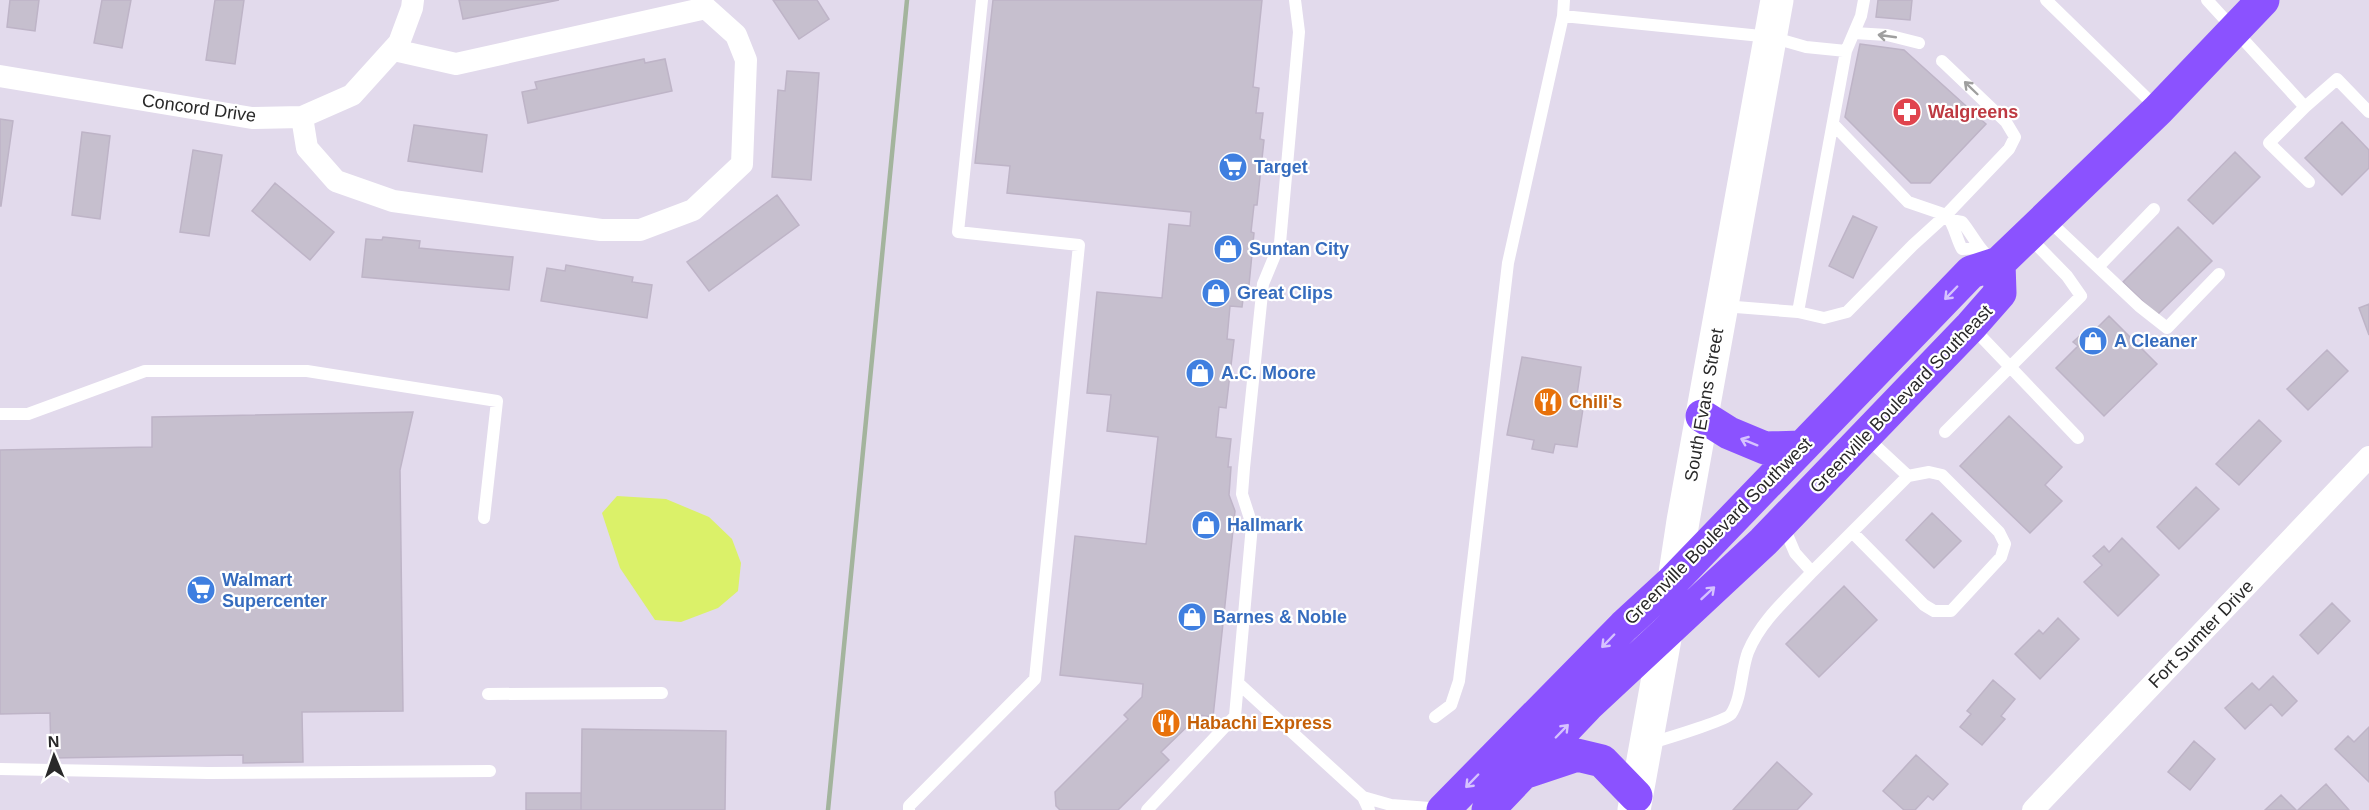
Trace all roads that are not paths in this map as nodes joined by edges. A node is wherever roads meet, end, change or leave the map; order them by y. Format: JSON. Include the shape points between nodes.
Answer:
{"nodes":[{"id":1,"x":413,"y":0,"type":"edge"},
{"id":2,"x":981,"y":0,"type":"edge"},
{"id":3,"x":1295,"y":0,"type":"edge"},
{"id":4,"x":1564,"y":0,"type":"edge"},
{"id":5,"x":1777,"y":0,"type":"edge"},
{"id":6,"x":1864,"y":0,"type":"edge"},
{"id":7,"x":2046,"y":0,"type":"edge"},
{"id":8,"x":2207,"y":0,"type":"edge"},
{"id":9,"x":2263,"y":0,"type":"edge"},
{"id":10,"x":1563,"y":16,"type":"junction"},
{"id":11,"x":2234,"y":29,"type":"junction"},
{"id":12,"x":1854,"y":33,"type":"junction"},
{"id":13,"x":1770,"y":37,"type":"junction"},
{"id":14,"x":1919,"y":43,"type":"dead end"},
{"id":15,"x":394,"y":50,"type":"junction"},
{"id":16,"x":1846,"y":51,"type":"junction"},
{"id":17,"x":1942,"y":61,"type":"dead end"},
{"id":18,"x":0,"y":76,"type":"edge"},
{"id":19,"x":2305,"y":107,"type":"junction"},
{"id":20,"x":2158,"y":110,"type":"junction"},
{"id":21,"x":2369,"y":112,"type":"edge"},
{"id":22,"x":303,"y":117,"type":"junction"},
{"id":23,"x":1834,"y":125,"type":"junction"},
{"id":24,"x":2310,"y":182,"type":"dead end"},
{"id":25,"x":2154,"y":209,"type":"dead end"},
{"id":26,"x":1949,"y":218,"type":"junction"},
{"id":27,"x":2037,"y":227,"type":"junction"},
{"id":28,"x":1989,"y":256,"type":"junction"},
{"id":29,"x":2098,"y":267,"type":"junction"},
{"id":30,"x":2219,"y":274,"type":"dead end"},
{"id":31,"x":1722,"y":306,"type":"junction"},
{"id":32,"x":1798,"y":312,"type":"junction"},
{"id":33,"x":1971,"y":326,"type":"junction"},
{"id":34,"x":2010,"y":367,"type":"junction"},
{"id":35,"x":0,"y":414,"type":"edge"},
{"id":36,"x":1702,"y":416,"type":"junction"},
{"id":37,"x":1945,"y":432,"type":"dead end"},
{"id":38,"x":1865,"y":436,"type":"junction"},
{"id":39,"x":2078,"y":438,"type":"dead end"},
{"id":40,"x":1802,"y":447,"type":"junction"},
{"id":41,"x":2369,"y":457,"type":"edge"},
{"id":42,"x":1908,"y":476,"type":"junction"},
{"id":43,"x":484,"y":518,"type":"dead end"},
{"id":44,"x":1772,"y":533,"type":"junction"},
{"id":45,"x":1853,"y":533,"type":"junction"},
{"id":46,"x":1795,"y":553,"type":"junction"},
{"id":47,"x":1812,"y":572,"type":"junction"},
{"id":48,"x":1673,"y":581,"type":"junction"},
{"id":49,"x":1666,"y":633,"type":"junction"},
{"id":50,"x":1238,"y":683,"type":"junction"},
{"id":51,"x":662,"y":693,"type":"dead end"},
{"id":52,"x":488,"y":694,"type":"dead end"},
{"id":53,"x":1435,"y":717,"type":"dead end"},
{"id":54,"x":1644,"y":746,"type":"junction"},
{"id":55,"x":0,"y":769,"type":"edge"},
{"id":56,"x":490,"y":771,"type":"dead end"},
{"id":57,"x":1522,"y":773,"type":"junction"},
{"id":58,"x":1363,"y":797,"type":"junction"},
{"id":59,"x":1635,"y":803,"type":"edge"},
{"id":60,"x":1443,"y":809,"type":"edge"},
{"id":61,"x":909,"y":810,"type":"edge"},
{"id":62,"x":1147,"y":810,"type":"edge"},
{"id":63,"x":1370,"y":810,"type":"edge"},
{"id":64,"x":1488,"y":810,"type":"edge"},
{"id":65,"x":2033,"y":810,"type":"edge"}],
"edges":[{"from":1,"to":15,"type":"street","name":"Concord Drive"},
{"from":2,"to":61,"type":"lane","via":[[958,232],[1079,245],[1035,679]]},
{"from":3,"to":50,"type":"lane","via":[[1299,32],[1280,243],[1263,284],[1243,477],[1242,494],[1252,525]]},
{"from":4,"to":10,"type":"lane"},
{"from":5,"to":13,"type":"main road","name":"South Evans Street"},
{"from":6,"to":12,"type":"lane"},
{"from":7,"to":20,"type":"lane"},
{"from":8,"to":11,"type":"lane"},
{"from":9,"to":11,"type":"highway"},
{"from":10,"to":13,"type":"lane"},
{"from":10,"to":53,"type":"lane","via":[[1508,263],[1459,681],[1451,705]]},
{"from":11,"to":19,"type":"lane"},
{"from":11,"to":20,"type":"highway"},
{"from":14,"to":12,"type":"lane","one_way":true,"via":[[1887,35]]},
{"from":12,"to":16,"type":"lane"},
{"from":13,"to":16,"type":"lane"},
{"from":13,"to":31,"type":"main road","name":"South Evans Street"},
{"from":15,"to":22,"type":"street","name":"Concord Drive","via":[[352,95]]},
{"from":15,"to":22,"type":"street","via":[[456,64],[706,8],[736,35],[746,60],[741,165],[693,210],[640,230],[601,230],[393,201],[336,181],[307,148]]},
{"from":16,"to":23,"type":"lane"},
{"from":26,"to":17,"type":"lane","one_way":true,"via":[[2015,137],[2006,122]]},
{"from":18,"to":22,"type":"street","name":"Concord Drive","via":[[252,118]]},
{"from":19,"to":21,"type":"lane","via":[[2337,79]]},
{"from":19,"to":24,"type":"lane","via":[[2269,143]]},
{"from":20,"to":27,"type":"highway"},
{"from":23,"to":26,"type":"lane","via":[[1908,202]]},
{"from":23,"to":32,"type":"lane"},
{"from":25,"to":29,"type":"lane"},
{"from":26,"to":28,"type":"lane","via":[[1962,222]]},
{"from":26,"to":32,"type":"lane","via":[[1913,245],[1847,312],[1824,318]]},
{"from":27,"to":28,"type":"highway"},
{"from":27,"to":29,"type":"lane"},
{"from":27,"to":34,"type":"lane","via":[[2081,296]]},
{"from":28,"to":33,"type":"highway","name":"Greenville Boulevard Southeast","via":[[2000,293]]},
{"from":28,"to":40,"type":"highway","name":"Greenville Boulevard Southwest","one_way":true},
{"from":29,"to":30,"type":"lane","via":[[2167,328]]},
{"from":31,"to":32,"type":"lane"},
{"from":31,"to":36,"type":"main road","name":"South Evans Street"},
{"from":33,"to":34,"type":"lane"},
{"from":33,"to":38,"type":"highway","name":"Greenville Boulevard Southeast"},
{"from":34,"to":37,"type":"lane"},
{"from":34,"to":39,"type":"lane"},
{"from":35,"to":43,"type":"lane","via":[[27,414],[145,371],[307,371],[497,401]]},
{"from":40,"to":36,"type":"highway","one_way":true,"via":[[1765,448]]},
{"from":36,"to":48,"type":"main road","name":"South Evans Street"},
{"from":38,"to":42,"type":"lane"},
{"from":38,"to":44,"type":"highway","name":"Greenville Boulevard Southeast"},
{"from":40,"to":48,"type":"highway","name":"Greenville Boulevard Southwest"},
{"from":41,"to":65,"type":"street","name":"Fort Sumter Drive"},
{"from":42,"to":45,"type":"lane"},
{"from":42,"to":45,"type":"lane","via":[[1929,472],[1942,475],[1999,532],[2005,544],[2001,557],[1951,611],[1934,611],[1924,605]]},
{"from":44,"to":46,"type":"lane"},
{"from":44,"to":46,"type":"lane","via":[[1777,549]]},
{"from":49,"to":44,"type":"highway","name":"Greenville Boulevard Southeast","one_way":true},
{"from":45,"to":47,"type":"lane"},
{"from":46,"to":47,"type":"lane"},
{"from":47,"to":54,"type":"lane","via":[[1758,632],[1731,714],[1723,721]]},
{"from":48,"to":49,"type":"main road","name":"South Evans Street"},
{"from":48,"to":60,"type":"highway","name":"Greenville Boulevard Southwest","one_way":true},
{"from":49,"to":54,"type":"main road","name":"South Evans Street"},
{"from":57,"to":49,"type":"highway","name":"Greenville Boulevard Southwest","one_way":true},
{"from":50,"to":58,"type":"lane"},
{"from":50,"to":62,"type":"lane","via":[[1235,716]]},
{"from":51,"to":52,"type":"lane"},
{"from":54,"to":59,"type":"main road","name":"South Evans Street"},
{"from":55,"to":56,"type":"lane","via":[[208,773]]},
{"from":57,"to":59,"type":"highway","via":[[1577,755],[1602,761]]},
{"from":57,"to":64,"type":"highway","name":"Greenville Boulevard Southwest"},
{"from":58,"to":60,"type":"lane","via":[[1391,805]]},
{"from":58,"to":63,"type":"lane"}]}
